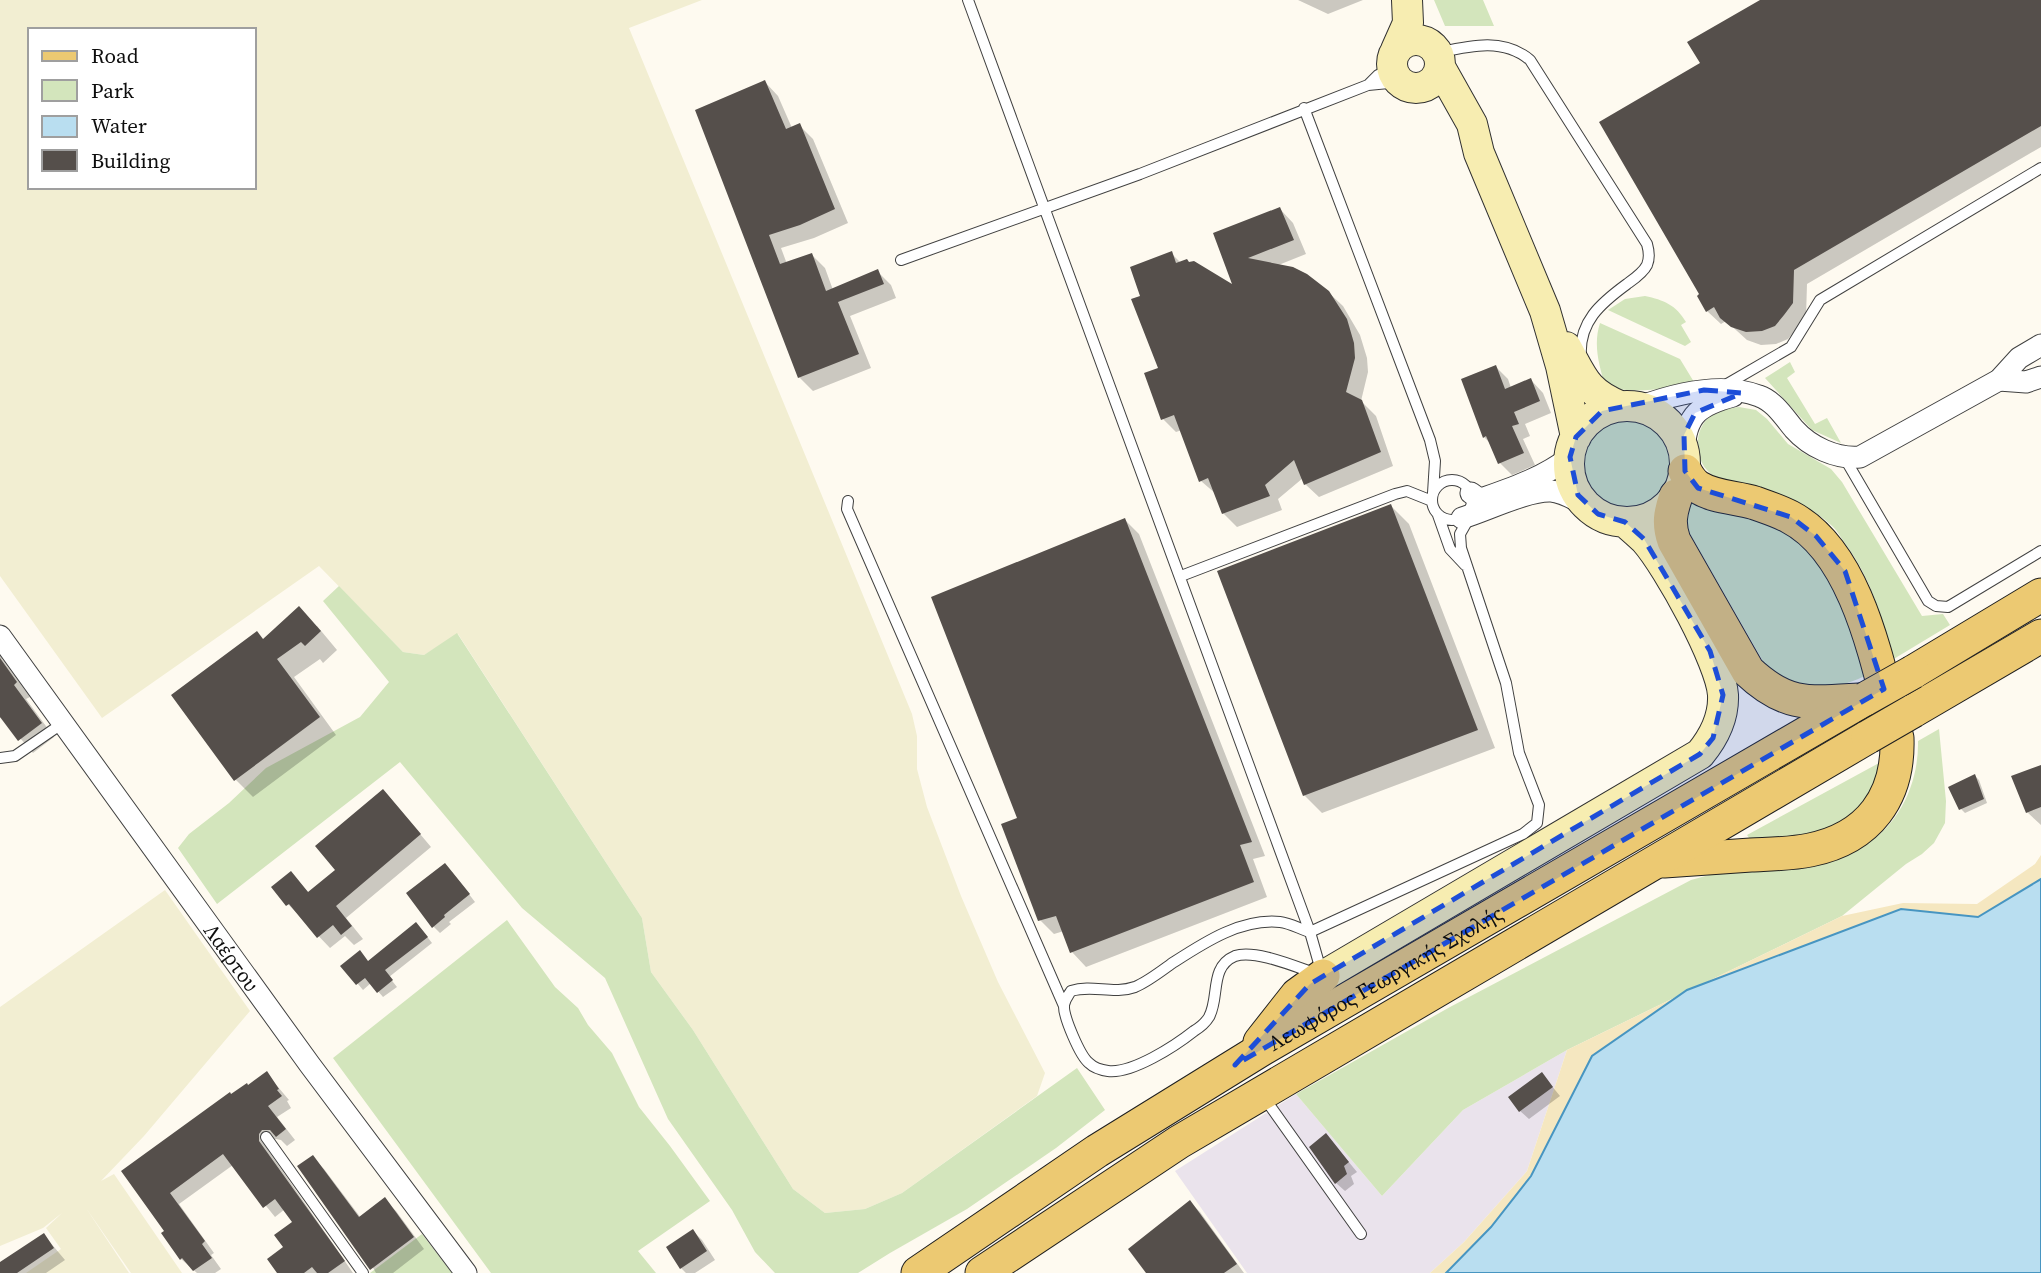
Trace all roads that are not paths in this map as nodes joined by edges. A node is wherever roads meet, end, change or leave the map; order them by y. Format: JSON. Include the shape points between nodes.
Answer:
{"nodes":[{"id":1,"x":968,"y":0,"type":"edge"},
{"id":2,"x":1407,"y":0,"type":"edge"},
{"id":3,"x":1417,"y":0,"type":"edge"},
{"id":4,"x":1435,"y":54,"type":"junction"},
{"id":5,"x":1393,"y":75,"type":"junction"},
{"id":6,"x":1304,"y":108,"type":"junction"},
{"id":7,"x":1479,"y":153,"type":"junction"},
{"id":8,"x":2041,"y":168,"type":"edge"},
{"id":9,"x":1045,"y":208,"type":"junction"},
{"id":10,"x":901,"y":260,"type":"dead end"},
{"id":11,"x":1545,"y":310,"type":"junction"},
{"id":12,"x":2041,"y":345,"type":"edge"},
{"id":13,"x":2041,"y":377,"type":"edge"},
{"id":14,"x":1999,"y":380,"type":"junction"},
{"id":15,"x":1585,"y":382,"type":"junction"},
{"id":16,"x":1716,"y":391,"type":"junction"},
{"id":17,"x":1742,"y":393,"type":"junction"},
{"id":18,"x":1629,"y":407,"type":"junction"},
{"id":19,"x":1573,"y":447,"type":"junction"},
{"id":20,"x":1844,"y":457,"type":"junction"},
{"id":21,"x":1681,"y":472,"type":"junction"},
{"id":22,"x":1471,"y":493,"type":"junction"},
{"id":23,"x":1432,"y":497,"type":"junction"},
{"id":24,"x":848,"y":501,"type":"dead end"},
{"id":25,"x":1586,"y":505,"type":"junction"},
{"id":26,"x":1438,"y":515,"type":"junction"},
{"id":27,"x":1466,"y":517,"type":"junction"},
{"id":28,"x":1625,"y":522,"type":"junction"},
{"id":29,"x":2041,"y":551,"type":"edge"},
{"id":30,"x":1465,"y":565,"type":"junction"},
{"id":31,"x":1181,"y":576,"type":"junction"},
{"id":32,"x":2041,"y":595,"type":"edge"},
{"id":33,"x":0,"y":636,"type":"edge"},
{"id":34,"x":2041,"y":636,"type":"edge"},
{"id":35,"x":1865,"y":699,"type":"junction"},
{"id":36,"x":63,"y":723,"type":"junction"},
{"id":37,"x":0,"y":758,"type":"edge"},
{"id":38,"x":1658,"y":862,"type":"junction"},
{"id":39,"x":1310,"y":932,"type":"junction"},
{"id":40,"x":1323,"y":976,"type":"junction"},
{"id":41,"x":1064,"y":1006,"type":"junction"},
{"id":42,"x":1236,"y":1065,"type":"junction"},
{"id":43,"x":1261,"y":1093,"type":"junction"},
{"id":44,"x":266,"y":1137,"type":"dead end"},
{"id":45,"x":1361,"y":1234,"type":"dead end"},
{"id":46,"x":363,"y":1273,"type":"edge"},
{"id":47,"x":466,"y":1273,"type":"edge"},
{"id":48,"x":918,"y":1273,"type":"edge"},
{"id":49,"x":982,"y":1273,"type":"edge"}],
"edges":[{"from":1,"to":9,"type":"lane"},
{"from":2,"to":5,"type":"street","via":[[1408,23]]},
{"from":3,"to":4,"type":"street"},
{"from":4,"to":5,"type":"street","via":[[1420,40],[1406,41]]},
{"from":4,"to":5,"type":"street","via":[[1434,81],[1427,86]]},
{"from":4,"to":7,"type":"street","via":[[1472,124]]},
{"from":4,"to":15,"type":"lane","via":[[1498,45],[1530,60],[1647,244],[1647,265],[1587,321],[1581,354]]},
{"from":5,"to":6,"type":"lane"},
{"from":5,"to":7,"type":"street","via":[[1447,106]]},
{"from":6,"to":9,"type":"lane"},
{"from":6,"to":23,"type":"lane","via":[[1430,440],[1435,461]]},
{"from":7,"to":11,"type":"street"},
{"from":8,"to":16,"type":"lane","via":[[1821,300],[1791,347]]},
{"from":9,"to":10,"type":"lane"},
{"from":9,"to":31,"type":"lane"},
{"from":11,"to":15,"type":"street"},
{"from":11,"to":19,"type":"street","via":[[1561,366]]},
{"from":12,"to":14,"type":"street"},
{"from":13,"to":14,"type":"street","via":[[2026,382]]},
{"from":14,"to":20,"type":"street","via":[[1860,457]]},
{"from":15,"to":18,"type":"street","via":[[1601,398]]},
{"from":16,"to":17,"type":"street"},
{"from":16,"to":18,"type":"street"},
{"from":17,"to":20,"type":"street","via":[[1760,396],[1813,445]]},
{"from":17,"to":21,"type":"street","via":[[1715,400],[1695,413],[1684,435]]},
{"from":18,"to":19,"type":"street","via":[[1602,411],[1587,422]]},
{"from":18,"to":21,"type":"street","via":[[1662,418],[1672,427]]},
{"from":19,"to":22,"type":"street","via":[[1545,474],[1523,484],[1484,498]]},
{"from":19,"to":25,"type":"street","via":[[1572,483]]},
{"from":20,"to":29,"type":"lane","via":[[1928,601],[1936,606],[1948,607]]},
{"from":21,"to":28,"type":"street","via":[[1666,508],[1640,521]]},
{"from":21,"to":35,"type":"main road","via":[[1669,527],[1748,671],[1764,686],[1791,699]]},
{"from":21,"to":38,"type":"main road","via":[[1698,488],[1791,517],[1831,553],[1845,571],[1862,616],[1898,750],[1885,800],[1864,826],[1848,837],[1808,851]]},
{"from":22,"to":23,"type":"lane","via":[[1455,480],[1441,483]]},
{"from":22,"to":27,"type":"lane"},
{"from":23,"to":26,"type":"lane"},
{"from":23,"to":31,"type":"lane","via":[[1407,491],[1395,494]]},
{"from":24,"to":41,"type":"lane","via":[[847,509]]},
{"from":25,"to":27,"type":"street","via":[[1551,491]]},
{"from":25,"to":28,"type":"street","via":[[1611,520]]},
{"from":26,"to":27,"type":"lane","via":[[1450,521]]},
{"from":26,"to":30,"type":"lane","via":[[1450,549]]},
{"from":27,"to":30,"type":"lane","via":[[1460,534]]},
{"from":28,"to":40,"type":"street","via":[[1660,559],[1710,651],[1723,695],[1713,738],[1700,754]]},
{"from":30,"to":39,"type":"lane","via":[[1506,683],[1519,753],[1539,805],[1537,824]]},
{"from":31,"to":39,"type":"lane"},
{"from":32,"to":35,"type":"main road","name":"Λεωφόρος Γεωργικής Σχολής","bridge":true},
{"from":33,"to":36,"type":"street","name":"Λαέρτου"},
{"from":34,"to":38,"type":"main road","name":"Λεωφόρος Γεωργικής Σχολής","bridge":true},
{"from":35,"to":42,"type":"main road","name":"Λεωφόρος Γεωργικής Σχολής"},
{"from":36,"to":37,"type":"lane","via":[[15,756]]},
{"from":36,"to":47,"type":"street","name":"Λαέρτου"},
{"from":38,"to":43,"type":"main road","name":"Λεωφόρος Γεωργικής Σχολής"},
{"from":39,"to":40,"type":"lane"},
{"from":39,"to":41,"type":"lane","via":[[1283,922],[1243,927],[1202,944],[1136,986],[1118,992],[1071,991]]},
{"from":40,"to":41,"type":"lane","via":[[1245,953],[1232,957],[1217,977],[1209,1019],[1135,1067],[1110,1072],[1086,1062]]},
{"from":40,"to":42,"type":"main road","via":[[1297,995]]},
{"from":42,"to":48,"type":"main road","name":"Λεωφόρος Γεωργικής Σχολής","via":[[1097,1151]]},
{"from":43,"to":45,"type":"lane"},
{"from":43,"to":49,"type":"main road","name":"Λεωφόρος Γεωργικής Σχολής"},
{"from":44,"to":46,"type":"lane"}]}
